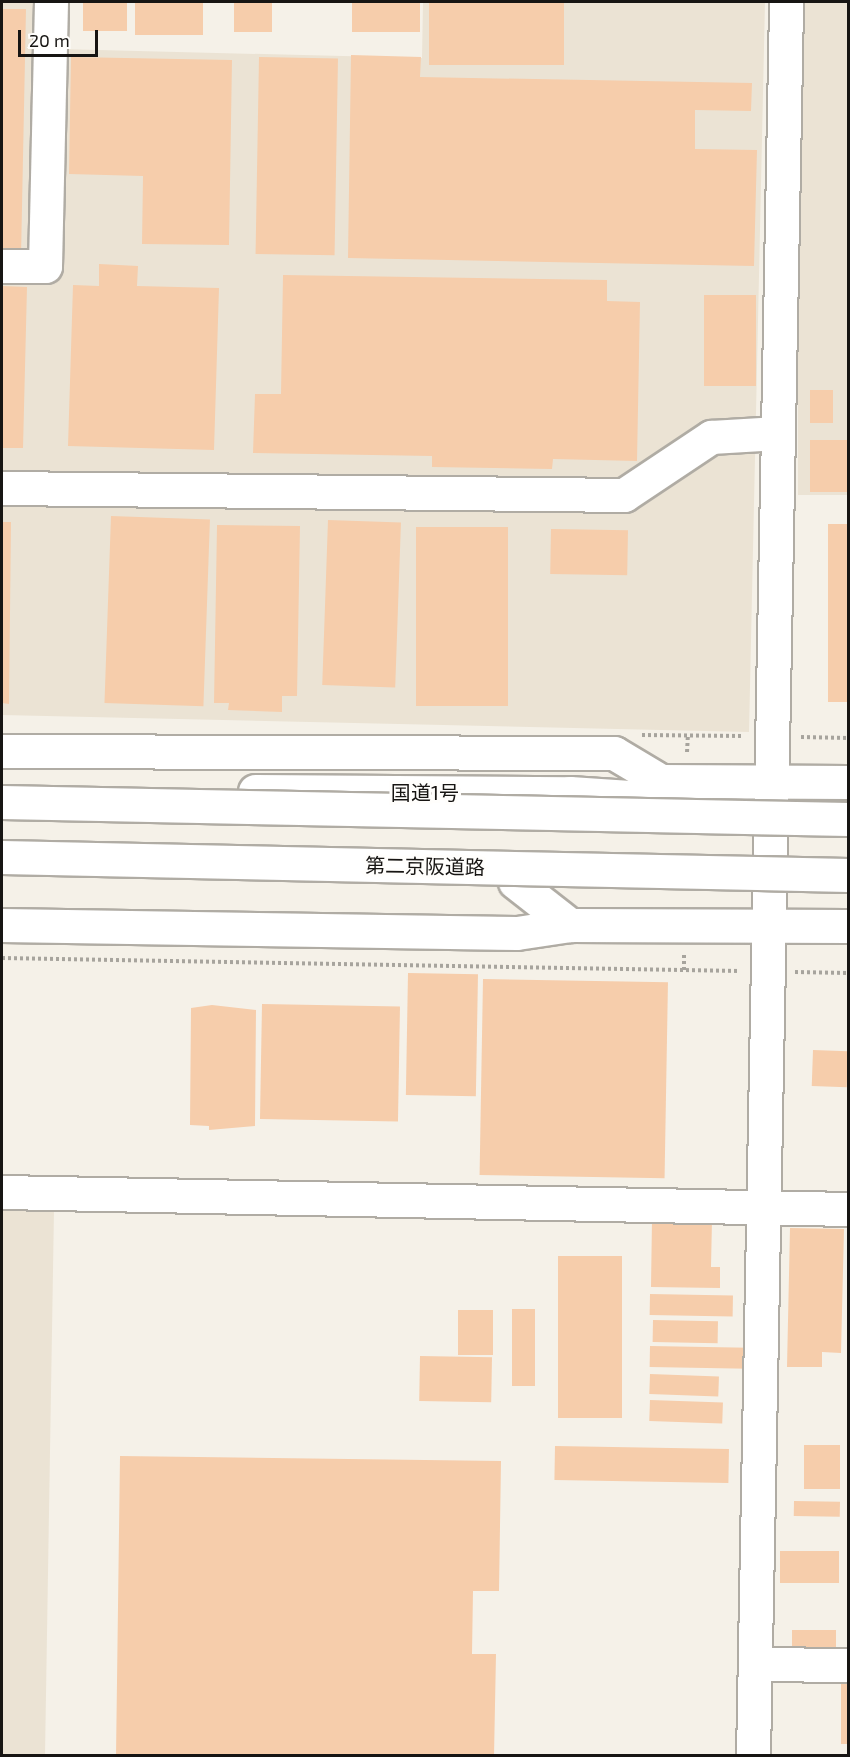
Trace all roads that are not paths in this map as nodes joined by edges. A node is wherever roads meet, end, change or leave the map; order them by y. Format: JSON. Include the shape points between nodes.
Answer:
{"nodes":[{"id":1,"x":51,"y":2,"type":"edge"},
{"id":2,"x":786,"y":2,"type":"edge"},
{"id":3,"x":2,"y":266,"type":"edge"},
{"id":4,"x":778,"y":433,"type":"junction"},
{"id":5,"x":2,"y":488,"type":"edge"},
{"id":6,"x":2,"y":751,"type":"edge"},
{"id":7,"x":661,"y":781,"type":"junction"},
{"id":8,"x":849,"y":782,"type":"edge"},
{"id":9,"x":2,"y":790,"type":"edge"},
{"id":10,"x":570,"y":793,"type":"junction"},
{"id":11,"x":772,"y":795,"type":"junction"},
{"id":12,"x":2,"y":802,"type":"edge"},
{"id":13,"x":849,"y":806,"type":"edge"},
{"id":14,"x":849,"y":819,"type":"edge"},
{"id":15,"x":2,"y":857,"type":"edge"},
{"id":16,"x":2,"y":873,"type":"edge"},
{"id":17,"x":849,"y":875,"type":"edge"},
{"id":18,"x":515,"y":882,"type":"junction"},
{"id":19,"x":769,"y":887,"type":"junction"},
{"id":20,"x":849,"y":888,"type":"edge"},
{"id":21,"x":2,"y":925,"type":"edge"},
{"id":22,"x":570,"y":925,"type":"junction"},
{"id":23,"x":766,"y":926,"type":"junction"},
{"id":24,"x":849,"y":926,"type":"edge"},
{"id":25,"x":2,"y":1192,"type":"edge"},
{"id":26,"x":767,"y":1208,"type":"junction"},
{"id":27,"x":849,"y":1209,"type":"edge"},
{"id":28,"x":755,"y":1664,"type":"junction"},
{"id":29,"x":849,"y":1665,"type":"edge"},
{"id":30,"x":753,"y":1755,"type":"edge"}],
"edges":[{"from":1,"to":3,"type":"main road","via":[[45,266]]},
{"from":2,"to":4,"type":"main road"},
{"from":4,"to":5,"type":"main road","via":[[711,437],[624,495]]},
{"from":4,"to":11,"type":"main road"},
{"from":6,"to":7,"type":"main road","via":[[614,753]]},
{"from":7,"to":10,"type":"main road","via":[[586,785]]},
{"from":7,"to":11,"type":"main road"},
{"from":8,"to":11,"type":"main road"},
{"from":9,"to":10,"type":"main road","name":"国道1号"},
{"from":10,"to":11,"type":"main road","name":"国道1号"},
{"from":11,"to":13,"type":"main road","name":"国道1号"},
{"from":11,"to":19,"type":"main road"},
{"from":12,"to":14,"type":"main road","bridge":true},
{"from":15,"to":17,"type":"main road","name":"第二京阪道路","bridge":true},
{"from":16,"to":18,"type":"main road"},
{"from":18,"to":19,"type":"main road"},
{"from":18,"to":22,"type":"main road"},
{"from":19,"to":20,"type":"main road"},
{"from":19,"to":23,"type":"main road"},
{"from":21,"to":22,"type":"main road","via":[[517,933]]},
{"from":22,"to":23,"type":"main road"},
{"from":23,"to":24,"type":"main road"},
{"from":23,"to":26,"type":"main road"},
{"from":25,"to":26,"type":"main road"},
{"from":26,"to":27,"type":"main road"},
{"from":26,"to":28,"type":"main road"},
{"from":28,"to":29,"type":"main road"},
{"from":28,"to":30,"type":"main road"}]}
